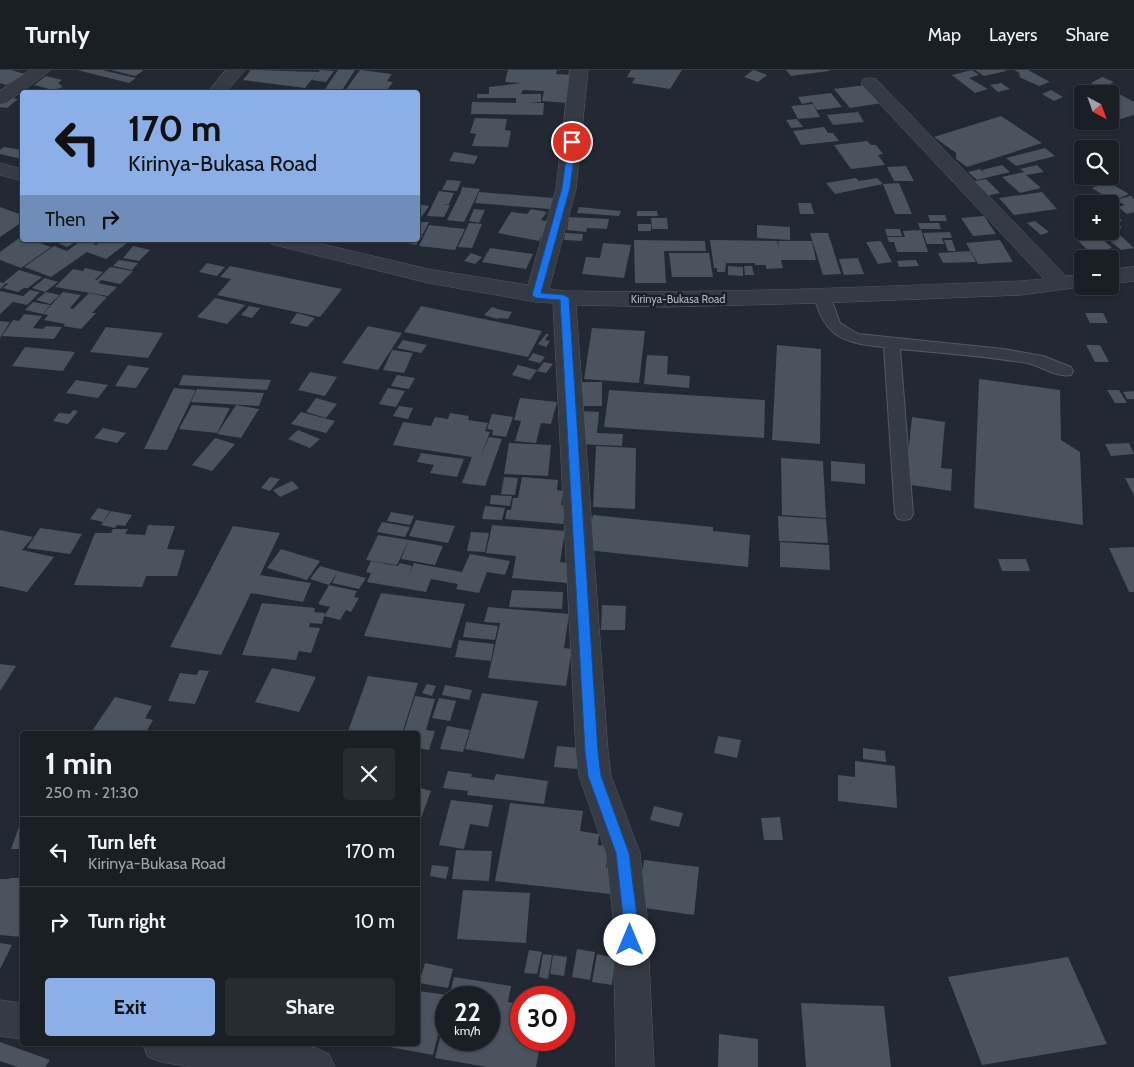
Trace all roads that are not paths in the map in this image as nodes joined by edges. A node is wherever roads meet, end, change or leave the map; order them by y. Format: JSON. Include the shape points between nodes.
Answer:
{"nodes":[{"id":1,"x":42,"y":70,"type":"edge"},
{"id":2,"x":236,"y":70,"type":"edge"},
{"id":3,"x":579,"y":70,"type":"edge"},
{"id":4,"x":870,"y":83,"type":"dead end"},
{"id":5,"x":219,"y":90,"type":"edge"},
{"id":6,"x":0,"y":99,"type":"edge"},
{"id":7,"x":0,"y":169,"type":"edge"},
{"id":8,"x":20,"y":174,"type":"edge"},
{"id":9,"x":286,"y":242,"type":"edge"},
{"id":10,"x":1134,"y":274,"type":"edge"},
{"id":11,"x":1119,"y":276,"type":"edge"},
{"id":12,"x":1074,"y":282,"type":"edge"},
{"id":13,"x":1060,"y":283,"type":"junction"},
{"id":14,"x":822,"y":296,"type":"junction"},
{"id":15,"x":550,"y":297,"type":"junction"},
{"id":16,"x":892,"y":343,"type":"junction"},
{"id":17,"x":1065,"y":371,"type":"dead end"},
{"id":18,"x":904,"y":514,"type":"dead end"},
{"id":19,"x":0,"y":1018,"type":"edge"},
{"id":20,"x":20,"y":1021,"type":"edge"},
{"id":21,"x":174,"y":1046,"type":"edge"},
{"id":22,"x":316,"y":1067,"type":"edge"},
{"id":23,"x":635,"y":1067,"type":"edge"}],
"edges":[{"from":1,"to":6,"type":"street"},
{"from":2,"to":5,"type":"street"},
{"from":3,"to":15,"type":"street"},
{"from":4,"to":13,"type":"street"},
{"from":7,"to":8,"type":"street"},
{"from":9,"to":15,"type":"street","name":"Kirinya-Bukasa Road","via":[[428,276]]},
{"from":10,"to":11,"type":"street"},
{"from":12,"to":13,"type":"street","name":"Kirinya-Bukasa Road"},
{"from":13,"to":14,"type":"street","name":"Kirinya-Bukasa Road","via":[[1021,288]]},
{"from":14,"to":15,"type":"street","name":"Kirinya-Bukasa Road","via":[[666,300]]},
{"from":14,"to":16,"type":"lane","via":[[827,317],[846,337]]},
{"from":15,"to":23,"type":"street","via":[[595,776],[622,853],[630,916]]},
{"from":16,"to":17,"type":"lane","via":[[1003,354],[1037,360]]},
{"from":16,"to":18,"type":"lane"},
{"from":19,"to":20,"type":"street"},
{"from":21,"to":22,"type":"street"}]}
